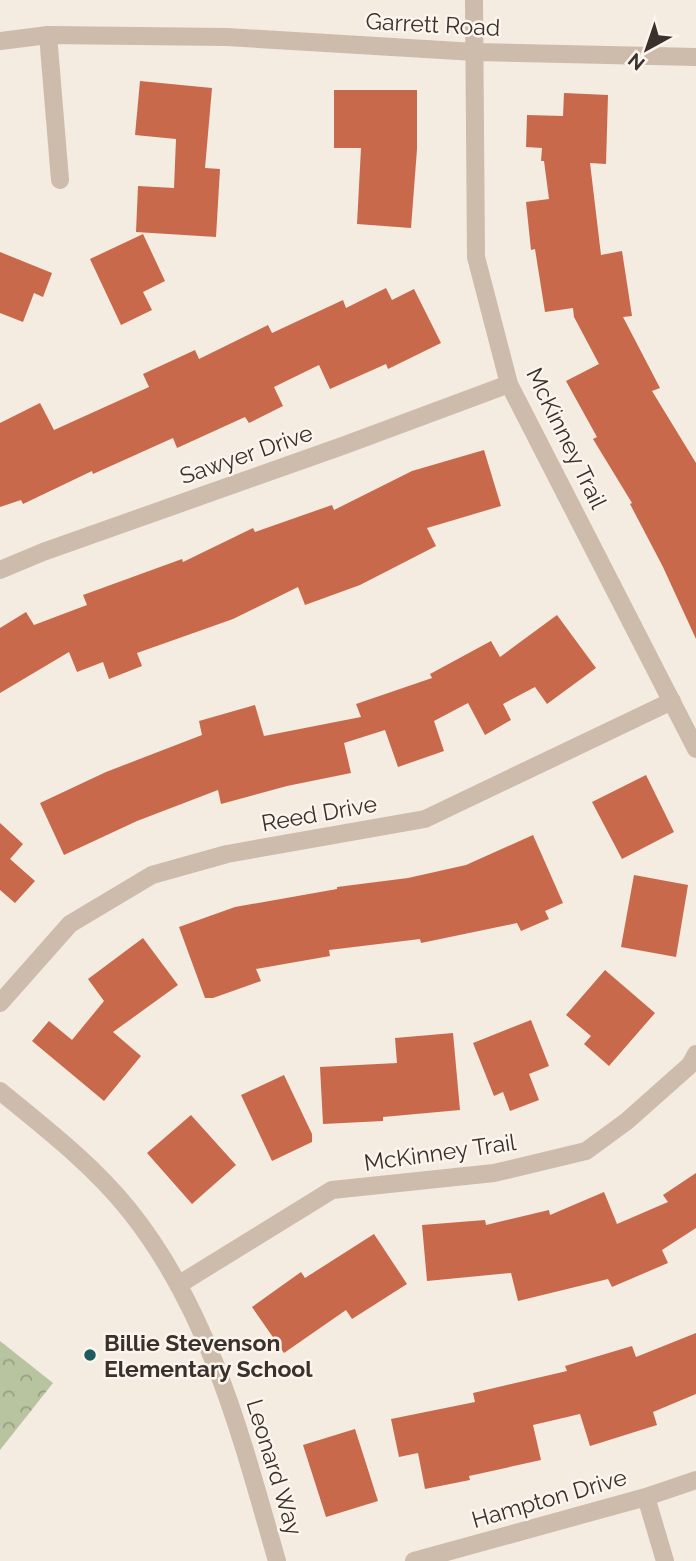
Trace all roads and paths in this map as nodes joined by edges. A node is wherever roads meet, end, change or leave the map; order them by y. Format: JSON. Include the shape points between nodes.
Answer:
{"nodes":[{"id":1,"x":474,"y":0,"type":"edge"},
{"id":2,"x":48,"y":35,"type":"junction"},
{"id":3,"x":0,"y":41,"type":"edge"},
{"id":4,"x":475,"y":52,"type":"junction"},
{"id":5,"x":696,"y":57,"type":"edge"},
{"id":6,"x":60,"y":180,"type":"dead end"},
{"id":7,"x":509,"y":384,"type":"junction"},
{"id":8,"x":0,"y":570,"type":"edge"},
{"id":9,"x":672,"y":701,"type":"junction"},
{"id":10,"x":696,"y":749,"type":"edge"},
{"id":11,"x":0,"y":1003,"type":"edge"},
{"id":12,"x":696,"y":1054,"type":"edge"},
{"id":13,"x":0,"y":1091,"type":"edge"},
{"id":14,"x":178,"y":1285,"type":"junction"},
{"id":15,"x":696,"y":1480,"type":"edge"},
{"id":16,"x":646,"y":1497,"type":"junction"},
{"id":17,"x":277,"y":1561,"type":"edge"},
{"id":18,"x":414,"y":1561,"type":"edge"},
{"id":19,"x":664,"y":1561,"type":"edge"}],
"edges":[{"from":1,"to":4,"type":"street","name":"McKinney Trail"},
{"from":2,"to":3,"type":"street","name":"Garrett Road"},
{"from":2,"to":4,"type":"street","name":"Garrett Road","via":[[227,37]]},
{"from":2,"to":6,"type":"street"},
{"from":4,"to":5,"type":"street","name":"Garrett Road"},
{"from":4,"to":7,"type":"street","name":"McKinney Trail","via":[[476,257]]},
{"from":7,"to":8,"type":"street","name":"Sawyer Drive"},
{"from":7,"to":9,"type":"street","name":"McKinney Trail"},
{"from":9,"to":10,"type":"street","name":"McKinney Trail"},
{"from":9,"to":11,"type":"street","name":"Reed Drive","via":[[425,819],[227,854],[152,875],[70,924]]},
{"from":12,"to":14,"type":"street","name":"McKinney Trail","via":[[690,1065],[627,1122],[586,1151],[494,1173],[332,1190]]},
{"from":13,"to":14,"type":"street","name":"Leonard Way","via":[[100,1178],[129,1210]]},
{"from":14,"to":17,"type":"street","name":"Leonard Way","via":[[223,1382]]},
{"from":15,"to":16,"type":"street","name":"Hampton Drive"},
{"from":16,"to":18,"type":"street","name":"Hampton Drive"},
{"from":16,"to":19,"type":"street"}]}
